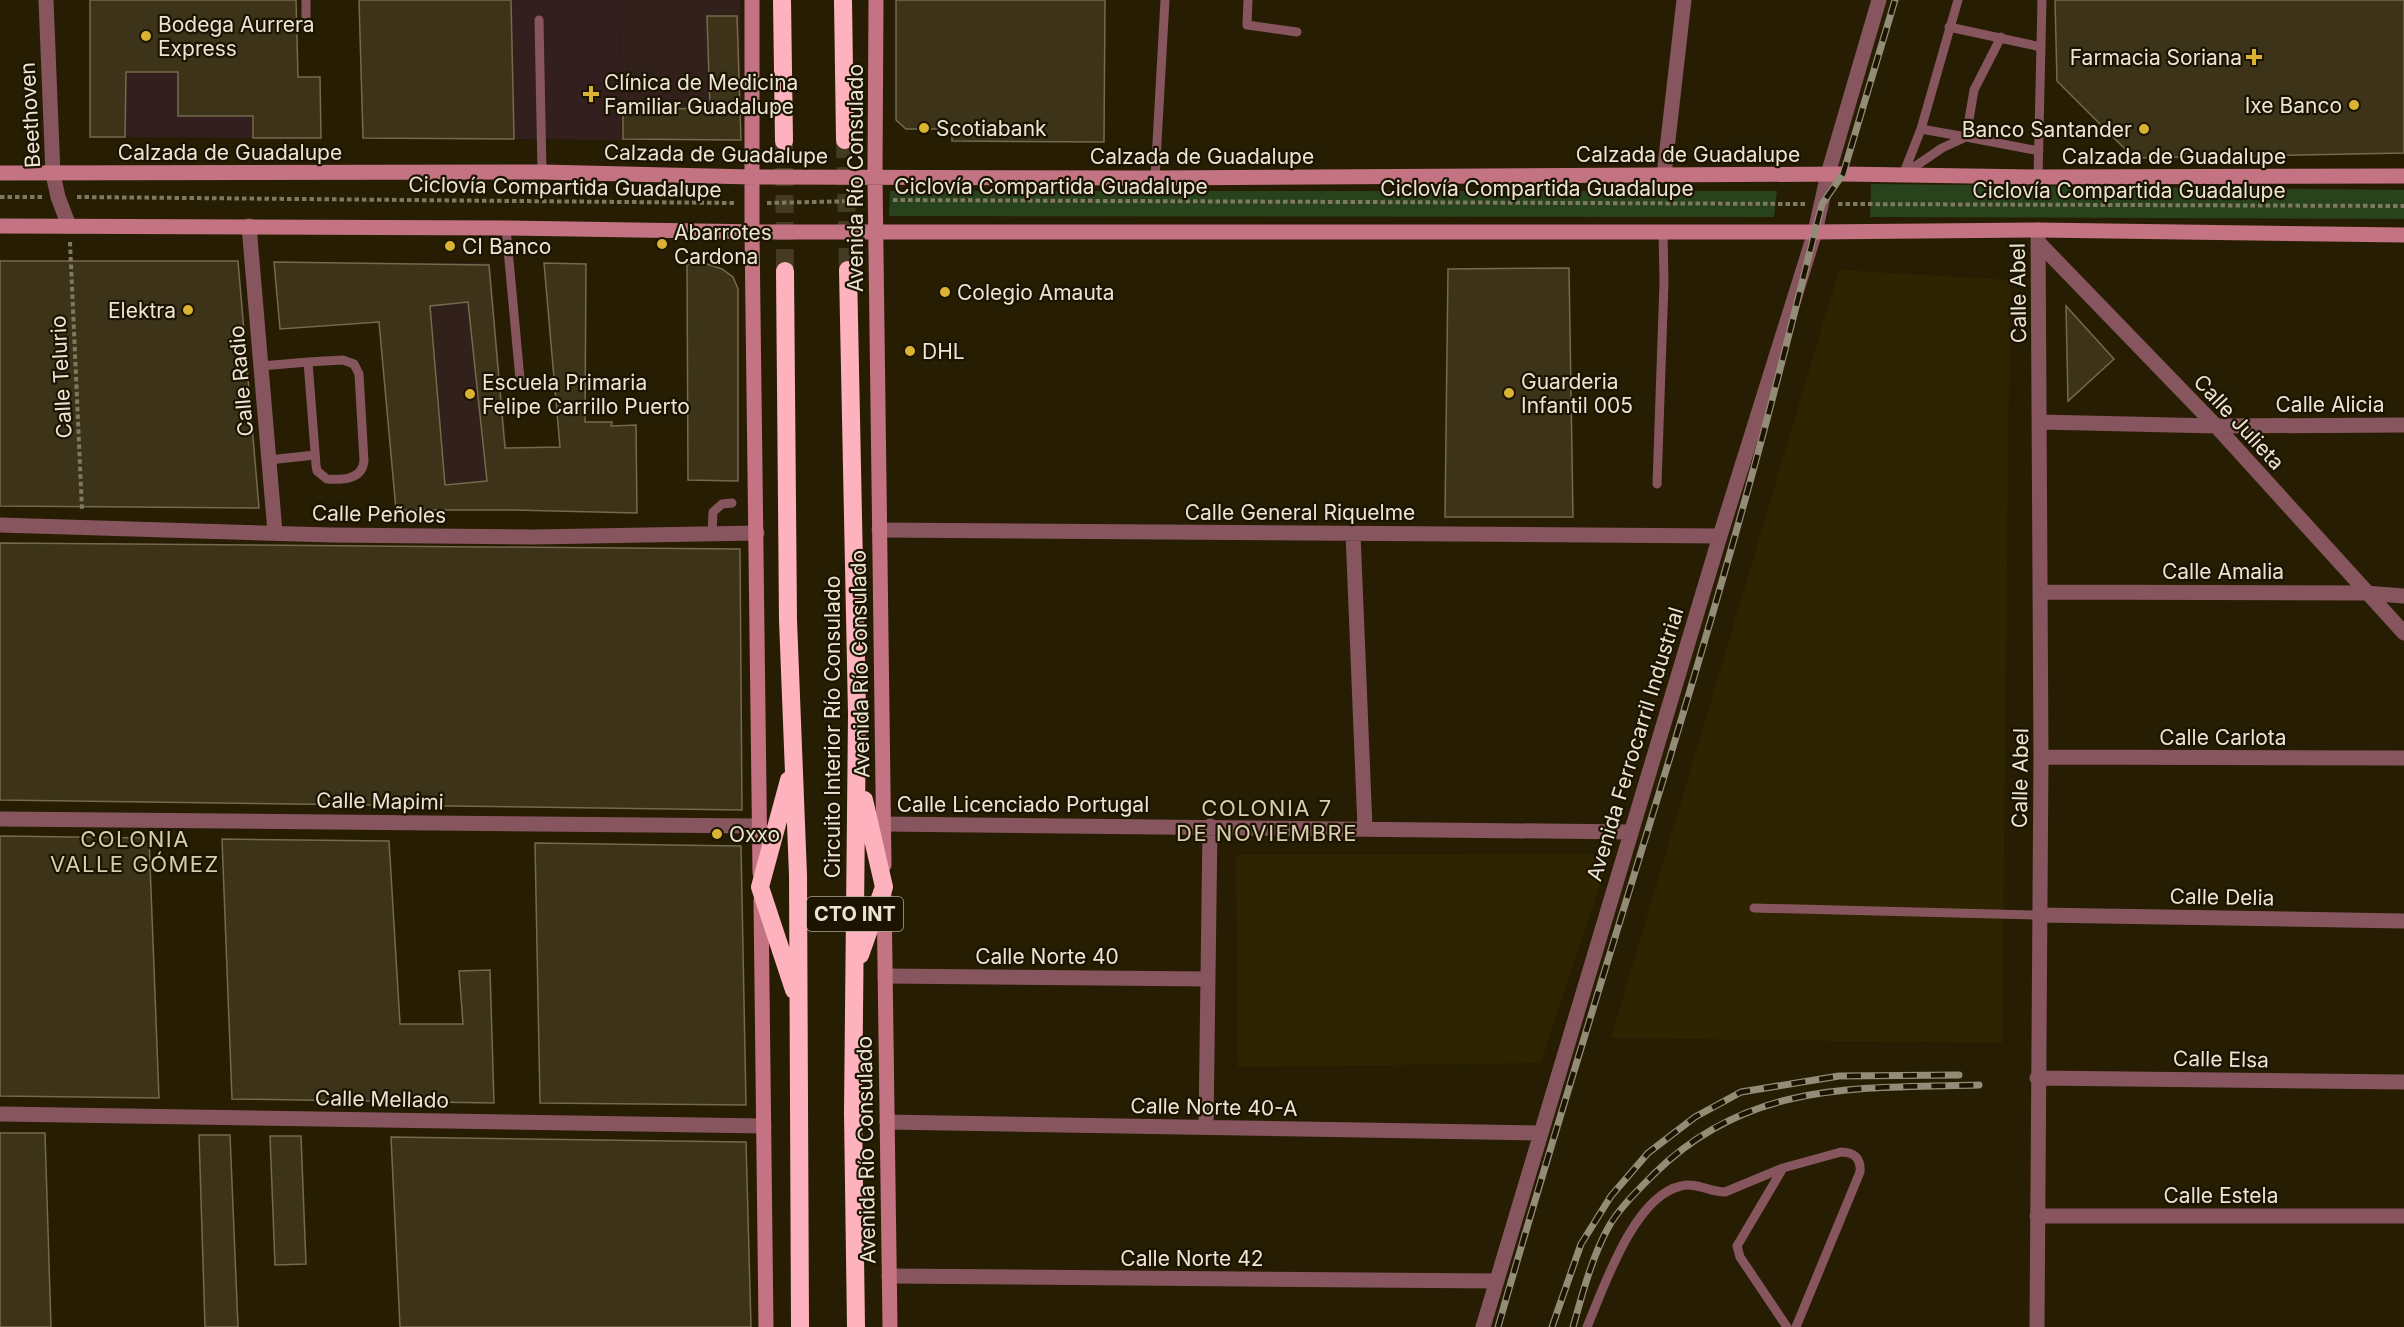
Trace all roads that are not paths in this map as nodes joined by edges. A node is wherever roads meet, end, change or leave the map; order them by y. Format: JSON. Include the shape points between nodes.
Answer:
{"nodes":[{"id":1,"x":46,"y":0,"type":"edge"},
{"id":2,"x":306,"y":0,"type":"edge"},
{"id":3,"x":752,"y":0,"type":"edge"},
{"id":4,"x":782,"y":0,"type":"edge"},
{"id":5,"x":843,"y":0,"type":"edge"},
{"id":6,"x":876,"y":0,"type":"edge"},
{"id":7,"x":1165,"y":0,"type":"edge"},
{"id":8,"x":1248,"y":0,"type":"edge"},
{"id":9,"x":1684,"y":0,"type":"edge"},
{"id":10,"x":1879,"y":0,"type":"edge"},
{"id":11,"x":1958,"y":0,"type":"edge"},
{"id":12,"x":2042,"y":0,"type":"edge"},
{"id":13,"x":539,"y":20,"type":"dead end"},
{"id":14,"x":306,"y":24,"type":"dead end"},
{"id":15,"x":1949,"y":27,"type":"junction"},
{"id":16,"x":1297,"y":32,"type":"dead end"},
{"id":17,"x":2001,"y":38,"type":"junction"},
{"id":18,"x":2042,"y":47,"type":"junction"},
{"id":19,"x":1921,"y":129,"type":"junction"},
{"id":20,"x":1966,"y":137,"type":"junction"},
{"id":21,"x":845,"y":140,"type":"tunnel mouth"},
{"id":22,"x":784,"y":141,"type":"tunnel mouth"},
{"id":23,"x":2039,"y":151,"type":"junction"},
{"id":24,"x":542,"y":172,"type":"junction"},
{"id":25,"x":0,"y":173,"type":"edge"},
{"id":26,"x":53,"y":174,"type":"junction"},
{"id":27,"x":1828,"y":174,"type":"junction"},
{"id":28,"x":1664,"y":175,"type":"junction"},
{"id":29,"x":1903,"y":175,"type":"junction"},
{"id":30,"x":869,"y":176,"type":"junction"},
{"id":31,"x":2404,"y":176,"type":"edge"},
{"id":32,"x":752,"y":177,"type":"junction"},
{"id":33,"x":2038,"y":177,"type":"junction"},
{"id":34,"x":1155,"y":178,"type":"junction"},
{"id":35,"x":0,"y":226,"type":"edge"},
{"id":36,"x":69,"y":226,"type":"junction"},
{"id":37,"x":249,"y":226,"type":"junction"},
{"id":38,"x":506,"y":228,"type":"junction"},
{"id":39,"x":752,"y":232,"type":"junction"},
{"id":40,"x":1663,"y":232,"type":"junction"},
{"id":41,"x":1815,"y":232,"type":"junction"},
{"id":42,"x":870,"y":233,"type":"junction"},
{"id":43,"x":2404,"y":235,"type":"edge"},
{"id":44,"x":2039,"y":236,"type":"junction"},
{"id":45,"x":785,"y":270,"type":"tunnel mouth"},
{"id":46,"x":848,"y":270,"type":"tunnel mouth"},
{"id":47,"x":308,"y":362,"type":"junction"},
{"id":48,"x":261,"y":366,"type":"junction"},
{"id":49,"x":520,"y":379,"type":"dead end"},
{"id":50,"x":2040,"y":422,"type":"junction"},
{"id":51,"x":2404,"y":425,"type":"edge"},
{"id":52,"x":2216,"y":426,"type":"junction"},
{"id":53,"x":315,"y":455,"type":"junction"},
{"id":54,"x":268,"y":460,"type":"junction"},
{"id":55,"x":1657,"y":484,"type":"dead end"},
{"id":56,"x":732,"y":503,"type":"dead end"},
{"id":57,"x":0,"y":525,"type":"edge"},
{"id":58,"x":879,"y":530,"type":"junction"},
{"id":59,"x":274,"y":532,"type":"junction"},
{"id":60,"x":712,"y":533,"type":"junction"},
{"id":61,"x":757,"y":533,"type":"junction"},
{"id":62,"x":1353,"y":533,"type":"junction"},
{"id":63,"x":1720,"y":537,"type":"junction"},
{"id":64,"x":2042,"y":592,"type":"junction"},
{"id":65,"x":2366,"y":593,"type":"junction"},
{"id":66,"x":2404,"y":596,"type":"edge"},
{"id":67,"x":2404,"y":633,"type":"edge"},
{"id":68,"x":2041,"y":757,"type":"junction"},
{"id":69,"x":2404,"y":758,"type":"edge"},
{"id":70,"x":792,"y":767,"type":"junction"},
{"id":71,"x":857,"y":771,"type":"junction"},
{"id":72,"x":0,"y":819,"type":"edge"},
{"id":73,"x":883,"y":824,"type":"junction"},
{"id":74,"x":759,"y":826,"type":"junction"},
{"id":75,"x":1210,"y":826,"type":"junction"},
{"id":76,"x":1365,"y":828,"type":"junction"},
{"id":77,"x":1631,"y":832,"type":"junction"},
{"id":78,"x":760,"y":887,"type":"junction"},
{"id":79,"x":884,"y":887,"type":"junction"},
{"id":80,"x":1754,"y":908,"type":"dead end"},
{"id":81,"x":2039,"y":915,"type":"junction"},
{"id":82,"x":2404,"y":921,"type":"edge"},
{"id":83,"x":855,"y":971,"type":"junction"},
{"id":84,"x":885,"y":976,"type":"junction"},
{"id":85,"x":1208,"y":979,"type":"junction"},
{"id":86,"x":799,"y":1005,"type":"junction"},
{"id":87,"x":2037,"y":1078,"type":"junction"},
{"id":88,"x":2404,"y":1082,"type":"edge"},
{"id":89,"x":0,"y":1114,"type":"edge"},
{"id":90,"x":887,"y":1122,"type":"junction"},
{"id":91,"x":764,"y":1126,"type":"junction"},
{"id":92,"x":1206,"y":1128,"type":"junction"},
{"id":93,"x":1540,"y":1133,"type":"junction"},
{"id":94,"x":1784,"y":1168,"type":"junction"},
{"id":95,"x":2037,"y":1216,"type":"junction"},
{"id":96,"x":2404,"y":1216,"type":"edge"},
{"id":97,"x":889,"y":1276,"type":"junction"},
{"id":98,"x":1496,"y":1281,"type":"junction"},
{"id":99,"x":766,"y":1327,"type":"edge"},
{"id":100,"x":800,"y":1327,"type":"edge"},
{"id":101,"x":856,"y":1327,"type":"edge"},
{"id":102,"x":890,"y":1327,"type":"edge"},
{"id":103,"x":1483,"y":1327,"type":"edge"},
{"id":104,"x":1587,"y":1327,"type":"edge"},
{"id":105,"x":1787,"y":1327,"type":"edge"},
{"id":106,"x":1796,"y":1327,"type":"edge"},
{"id":107,"x":2037,"y":1327,"type":"edge"}],
"edges":[{"from":1,"to":26,"type":"street","name":"Beethoven"},
{"from":2,"to":14,"type":"lane"},
{"from":3,"to":32,"type":"main road"},
{"from":4,"to":22,"type":"highway"},
{"from":5,"to":21,"type":"highway"},
{"from":6,"to":30,"type":"main road","name":"Avenida Río Consulado","number":"CTO INT"},
{"from":7,"to":34,"type":"lane"},
{"from":8,"to":16,"type":"lane","via":[[1247,25]]},
{"from":9,"to":28,"type":"street"},
{"from":10,"to":27,"type":"street","name":"Avenida Ferrocarril Industrial"},
{"from":11,"to":15,"type":"lane"},
{"from":12,"to":18,"type":"lane"},
{"from":13,"to":24,"type":"lane"},
{"from":15,"to":17,"type":"lane"},
{"from":15,"to":19,"type":"lane"},
{"from":17,"to":18,"type":"lane"},
{"from":17,"to":20,"type":"lane","via":[[1974,90]]},
{"from":18,"to":23,"type":"lane"},
{"from":19,"to":20,"type":"lane"},
{"from":19,"to":29,"type":"lane"},
{"from":20,"to":23,"type":"lane"},
{"from":20,"to":29,"type":"lane"},
{"from":23,"to":33,"type":"lane"},
{"from":24,"to":26,"type":"main road","name":"Calzada de Guadalupe"},
{"from":24,"to":32,"type":"main road","name":"Calzada de Guadalupe"},
{"from":25,"to":26,"type":"main road","name":"Calzada de Guadalupe"},
{"from":26,"to":36,"type":"street","name":"Beethoven"},
{"from":27,"to":28,"type":"main road","name":"Calzada de Guadalupe"},
{"from":27,"to":29,"type":"main road","name":"Calzada de Guadalupe"},
{"from":27,"to":41,"type":"street","name":"Avenida Ferrocarril Industrial"},
{"from":28,"to":34,"type":"main road","name":"Calzada de Guadalupe"},
{"from":29,"to":33,"type":"main road","name":"Calzada de Guadalupe"},
{"from":30,"to":32,"type":"main road","name":"Calzada de Guadalupe"},
{"from":30,"to":34,"type":"main road","name":"Calzada de Guadalupe"},
{"from":30,"to":42,"type":"main road","name":"Avenida Río Consulado","number":"CTO INT","via":[[875,201]]},
{"from":31,"to":33,"type":"main road","name":"Calzada de Guadalupe"},
{"from":32,"to":39,"type":"main road"},
{"from":35,"to":36,"type":"main road"},
{"from":36,"to":37,"type":"main road"},
{"from":37,"to":38,"type":"main road"},
{"from":37,"to":48,"type":"street","name":"Calle Radio"},
{"from":38,"to":39,"type":"main road"},
{"from":38,"to":49,"type":"lane"},
{"from":39,"to":42,"type":"main road"},
{"from":39,"to":61,"type":"main road"},
{"from":40,"to":41,"type":"main road"},
{"from":40,"to":42,"type":"main road"},
{"from":40,"to":55,"type":"lane"},
{"from":41,"to":44,"type":"main road"},
{"from":41,"to":63,"type":"street","name":"Avenida Ferrocarril Industrial"},
{"from":42,"to":58,"type":"main road","name":"Avenida Río Consulado","number":"CTO INT"},
{"from":43,"to":44,"type":"main road"},
{"from":44,"to":50,"type":"street","name":"Calle Abel"},
{"from":44,"to":52,"type":"street","name":"Calle Julieta"},
{"from":45,"to":70,"type":"highway","name":"Circuito Interior Río Consulado","number":"CTO INT"},
{"from":46,"to":71,"type":"highway","name":"Circuito Interior Río Consulado","number":"CTO INT"},
{"from":47,"to":48,"type":"lane"},
{"from":47,"to":53,"type":"lane"},
{"from":47,"to":53,"type":"lane","via":[[343,360],[357,368],[364,467],[356,476],[327,478],[318,471]]},
{"from":48,"to":54,"type":"street","name":"Calle Radio"},
{"from":50,"to":52,"type":"street","name":"Calle Alicia"},
{"from":50,"to":64,"type":"street","name":"Calle Abel"},
{"from":51,"to":52,"type":"street","name":"Calle Alicia"},
{"from":52,"to":65,"type":"street","name":"Calle Julieta"},
{"from":53,"to":54,"type":"lane"},
{"from":54,"to":59,"type":"street","name":"Calle Radio"},
{"from":56,"to":60,"type":"lane","via":[[722,504],[713,512]]},
{"from":57,"to":59,"type":"street","name":"Calle Peñoles"},
{"from":58,"to":62,"type":"street","name":"Calle General Riquelme"},
{"from":58,"to":73,"type":"main road","name":"Avenida Río Consulado","number":"CTO INT"},
{"from":59,"to":60,"type":"street","name":"Calle Peñoles","via":[[534,537]]},
{"from":60,"to":61,"type":"street","name":"Calle Peñoles"},
{"from":61,"to":74,"type":"main road"},
{"from":62,"to":63,"type":"street","name":"Calle General Riquelme"},
{"from":62,"to":76,"type":"street"},
{"from":63,"to":77,"type":"street","name":"Avenida Ferrocarril Industrial"},
{"from":64,"to":65,"type":"street","name":"Calle Amalia"},
{"from":64,"to":68,"type":"street","name":"Calle Abel"},
{"from":65,"to":66,"type":"street","name":"Calle Amalia"},
{"from":65,"to":67,"type":"street","name":"Calle Julieta"},
{"from":68,"to":69,"type":"street","name":"Calle Carlota"},
{"from":68,"to":81,"type":"street","name":"Calle Abel"},
{"from":70,"to":78,"type":"highway"},
{"from":70,"to":86,"type":"highway","name":"Circuito Interior Río Consulado","number":"CTO INT"},
{"from":71,"to":79,"type":"highway"},
{"from":71,"to":83,"type":"highway","name":"Circuito Interior Río Consulado","number":"CTO INT"},
{"from":72,"to":74,"type":"street","name":"Calle Mapimi"},
{"from":73,"to":75,"type":"street","name":"Calle Licenciado Portugal"},
{"from":73,"to":79,"type":"main road","name":"Avenida Río Consulado","number":"CTO INT"},
{"from":74,"to":78,"type":"main road"},
{"from":75,"to":76,"type":"street","name":"Calle Licenciado Portugal"},
{"from":75,"to":85,"type":"street"},
{"from":76,"to":77,"type":"street","name":"Calle Licenciado Portugal"},
{"from":77,"to":93,"type":"street","name":"Avenida Ferrocarril Industrial"},
{"from":78,"to":86,"type":"highway"},
{"from":78,"to":91,"type":"main road"},
{"from":79,"to":83,"type":"highway"},
{"from":79,"to":84,"type":"main road","name":"Avenida Río Consulado","number":"CTO INT"},
{"from":80,"to":81,"type":"lane"},
{"from":81,"to":82,"type":"street","name":"Calle Delia"},
{"from":81,"to":87,"type":"street","name":"Calle Abel"},
{"from":83,"to":101,"type":"highway","name":"Circuito Interior Río Consulado","number":"CTO INT"},
{"from":84,"to":85,"type":"street","name":"Calle Norte 40"},
{"from":84,"to":90,"type":"main road","name":"Avenida Río Consulado","number":"CTO INT"},
{"from":85,"to":92,"type":"street"},
{"from":86,"to":100,"type":"highway","name":"Circuito Interior Río Consulado","number":"CTO INT"},
{"from":87,"to":88,"type":"street","name":"Calle Elsa"},
{"from":87,"to":95,"type":"street","name":"Calle Abel"},
{"from":89,"to":91,"type":"street","name":"Calle Mellado"},
{"from":90,"to":92,"type":"street","name":"Calle Norte 40-A"},
{"from":90,"to":97,"type":"main road","name":"Avenida Río Consulado","number":"CTO INT"},
{"from":91,"to":99,"type":"main road"},
{"from":92,"to":93,"type":"street","name":"Calle Norte 40-A"},
{"from":93,"to":98,"type":"street","name":"Avenida Ferrocarril Industrial"},
{"from":94,"to":104,"type":"lane","via":[[1725,1192],[1697,1184],[1662,1193],[1633,1226]]},
{"from":94,"to":105,"type":"lane","via":[[1739,1240],[1737,1252]]},
{"from":94,"to":106,"type":"lane","via":[[1841,1152],[1857,1156],[1861,1164]]},
{"from":95,"to":96,"type":"street","name":"Calle Estela"},
{"from":95,"to":107,"type":"street","name":"Calle Abel"},
{"from":97,"to":98,"type":"street","name":"Calle Norte 42"},
{"from":97,"to":102,"type":"main road","name":"Avenida Río Consulado","number":"CTO INT"},
{"from":98,"to":103,"type":"street","name":"Avenida Ferrocarril Industrial"}]}
